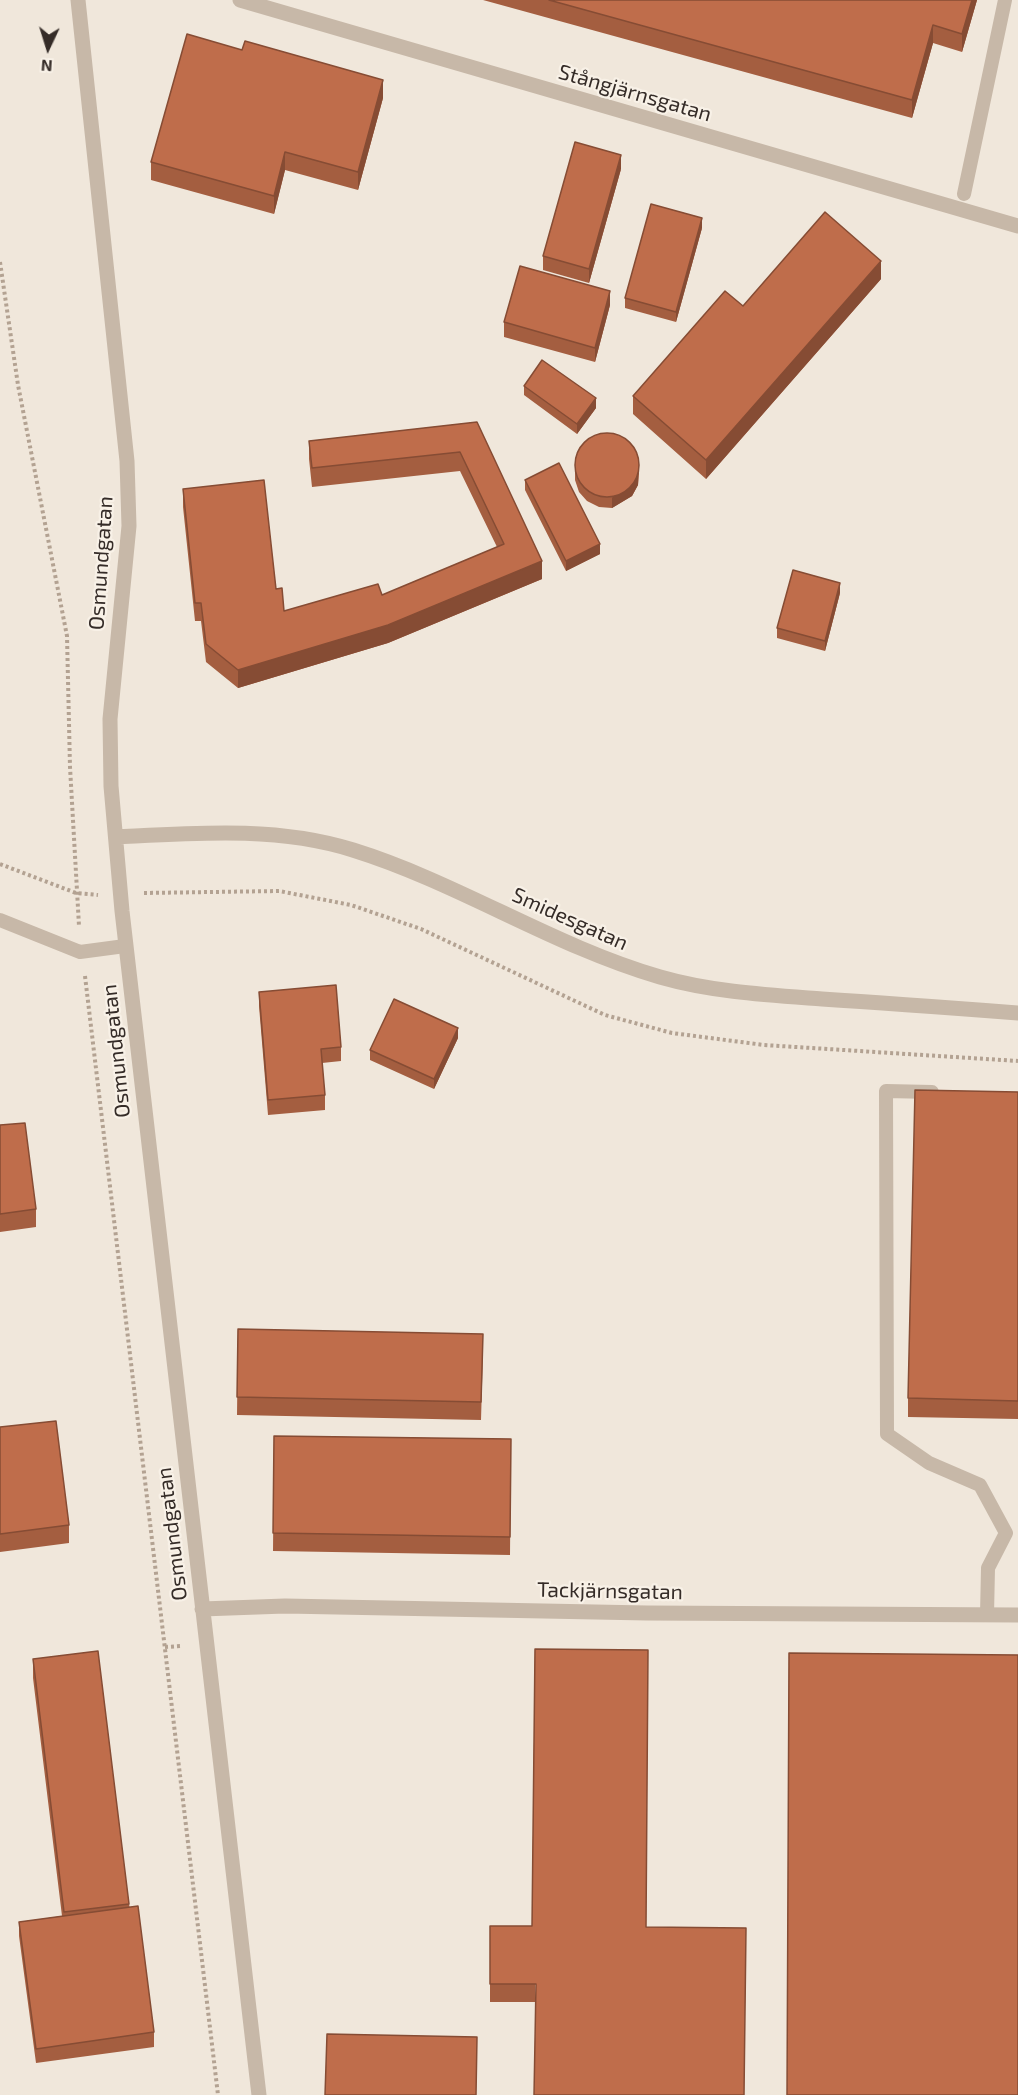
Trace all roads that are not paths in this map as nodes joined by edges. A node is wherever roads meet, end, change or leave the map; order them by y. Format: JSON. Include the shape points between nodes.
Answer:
{"nodes":[{"id":1,"x":78,"y":0,"type":"edge"},
{"id":2,"x":240,"y":0,"type":"edge"},
{"id":3,"x":1005,"y":0,"type":"edge"},
{"id":4,"x":964,"y":194,"type":"dead end"},
{"id":5,"x":1018,"y":226,"type":"edge"},
{"id":6,"x":116,"y":837,"type":"junction"},
{"id":7,"x":0,"y":920,"type":"edge"},
{"id":8,"x":125,"y":946,"type":"junction"},
{"id":9,"x":1018,"y":1012,"type":"edge"},
{"id":10,"x":941,"y":1093,"type":"edge"},
{"id":11,"x":1012,"y":1533,"type":"edge"},
{"id":12,"x":202,"y":1609,"type":"junction"},
{"id":13,"x":987,"y":1615,"type":"junction"},
{"id":14,"x":1018,"y":1615,"type":"edge"},
{"id":15,"x":259,"y":2095,"type":"edge"}],
"edges":[{"from":1,"to":6,"type":"street","name":"Osmundgatan","via":[[128,461],[129,526],[110,719]]},
{"from":2,"to":5,"type":"street","name":"Stångjärnsgatan"},
{"from":3,"to":4,"type":"lane"},
{"from":6,"to":8,"type":"street","name":"Osmundgatan"},
{"from":6,"to":9,"type":"street","name":"Smidesgatan","via":[[240,833],[350,849],[415,872],[616,964],[716,989]]},
{"from":7,"to":8,"type":"lane","via":[[82,952]]},
{"from":8,"to":12,"type":"street","name":"Osmundgatan"},
{"from":10,"to":11,"type":"lane","via":[[886,1090],[887,1434],[929,1463],[980,1485]]},
{"from":11,"to":13,"type":"lane","via":[[988,1568]]},
{"from":12,"to":13,"type":"street","name":"Tackjärnsgatan","via":[[285,1606]]},
{"from":12,"to":15,"type":"street","name":"Osmundgatan"},
{"from":13,"to":14,"type":"street","name":"Tackjärnsgatan"}]}
